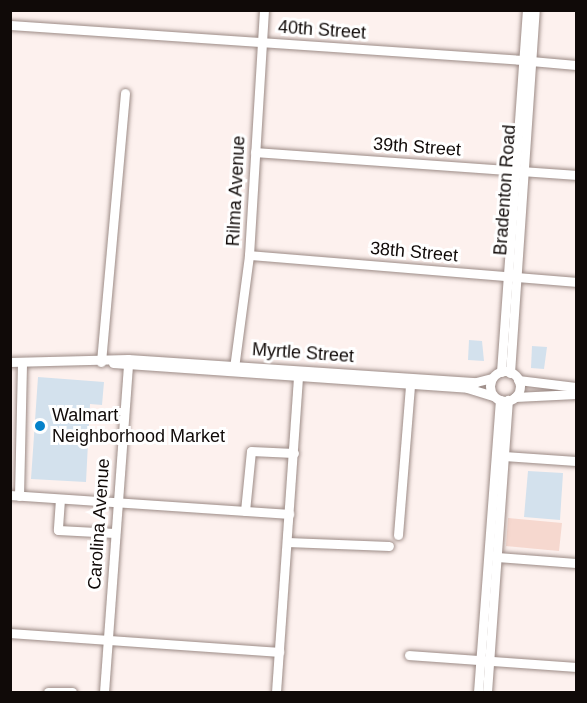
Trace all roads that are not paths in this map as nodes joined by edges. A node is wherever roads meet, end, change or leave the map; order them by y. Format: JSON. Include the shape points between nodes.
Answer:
{"nodes":[{"id":1,"x":264,"y":10,"type":"edge"},
{"id":2,"x":527,"y":10,"type":"edge"},
{"id":3,"x":535,"y":10,"type":"edge"},
{"id":4,"x":10,"y":25,"type":"edge"},
{"id":5,"x":261,"y":42,"type":"junction"},
{"id":6,"x":527,"y":60,"type":"junction"},
{"id":7,"x":576,"y":65,"type":"edge"},
{"id":8,"x":125,"y":93,"type":"dead end"},
{"id":9,"x":255,"y":152,"type":"junction"},
{"id":10,"x":519,"y":171,"type":"junction"},
{"id":11,"x":576,"y":174,"type":"edge"},
{"id":12,"x":249,"y":255,"type":"junction"},
{"id":13,"x":512,"y":277,"type":"junction"},
{"id":14,"x":576,"y":282,"type":"edge"},
{"id":15,"x":10,"y":362,"type":"edge"},
{"id":16,"x":22,"y":362,"type":"junction"},
{"id":17,"x":106,"y":362,"type":"junction"},
{"id":18,"x":128,"y":363,"type":"junction"},
{"id":19,"x":234,"y":369,"type":"junction"},
{"id":20,"x":298,"y":374,"type":"junction"},
{"id":21,"x":510,"y":375,"type":"junction"},
{"id":22,"x":492,"y":378,"type":"junction"},
{"id":23,"x":410,"y":385,"type":"junction"},
{"id":24,"x":10,"y":387,"type":"edge"},
{"id":25,"x":576,"y":387,"type":"edge"},
{"id":26,"x":21,"y":388,"type":"junction"},
{"id":27,"x":576,"y":394,"type":"edge"},
{"id":28,"x":504,"y":398,"type":"junction"},
{"id":29,"x":294,"y":453,"type":"junction"},
{"id":30,"x":504,"y":456,"type":"junction"},
{"id":31,"x":576,"y":461,"type":"edge"},
{"id":32,"x":10,"y":467,"type":"edge"},
{"id":33,"x":21,"y":467,"type":"junction"},
{"id":34,"x":15,"y":496,"type":"edge"},
{"id":35,"x":60,"y":499,"type":"junction"},
{"id":36,"x":117,"y":503,"type":"junction"},
{"id":37,"x":245,"y":511,"type":"junction"},
{"id":38,"x":289,"y":514,"type":"junction"},
{"id":39,"x":115,"y":533,"type":"junction"},
{"id":40,"x":398,"y":535,"type":"dead end"},
{"id":41,"x":287,"y":542,"type":"junction"},
{"id":42,"x":389,"y":546,"type":"dead end"},
{"id":43,"x":497,"y":557,"type":"junction"},
{"id":44,"x":576,"y":563,"type":"edge"},
{"id":45,"x":10,"y":633,"type":"edge"},
{"id":46,"x":107,"y":641,"type":"junction"},
{"id":47,"x":279,"y":652,"type":"junction"},
{"id":48,"x":409,"y":655,"type":"dead end"},
{"id":49,"x":485,"y":662,"type":"junction"},
{"id":50,"x":576,"y":667,"type":"edge"},
{"id":51,"x":48,"y":693,"type":"edge"},
{"id":52,"x":72,"y":693,"type":"edge"},
{"id":53,"x":104,"y":693,"type":"edge"},
{"id":54,"x":276,"y":693,"type":"edge"},
{"id":55,"x":478,"y":693,"type":"edge"},
{"id":56,"x":487,"y":693,"type":"edge"}],
"edges":[{"from":1,"to":5,"type":"street","name":"Rilma Avenue"},
{"from":2,"to":6,"type":"street","name":"Bradenton Road"},
{"from":3,"to":6,"type":"street","name":"Bradenton Road"},
{"from":4,"to":5,"type":"street","name":"40th Street"},
{"from":5,"to":6,"type":"street","name":"40th Street"},
{"from":5,"to":9,"type":"street","name":"Rilma Avenue"},
{"from":6,"to":7,"type":"street","name":"40th Street"},
{"from":6,"to":10,"type":"street","name":"Bradenton Road"},
{"from":8,"to":17,"type":"street"},
{"from":9,"to":10,"type":"street","name":"39th Street"},
{"from":9,"to":12,"type":"street","name":"Rilma Avenue"},
{"from":10,"to":11,"type":"street","name":"39th Street"},
{"from":10,"to":13,"type":"street","name":"Bradenton Road"},
{"from":12,"to":13,"type":"street","name":"38th Street"},
{"from":12,"to":19,"type":"street","name":"Rilma Avenue"},
{"from":13,"to":14,"type":"street","name":"38th Street"},
{"from":13,"to":21,"type":"street","name":"Bradenton Road"},
{"from":15,"to":16,"type":"street","name":"Myrtle Street"},
{"from":16,"to":17,"type":"street","name":"Myrtle Street"},
{"from":16,"to":26,"type":"street"},
{"from":17,"to":18,"type":"street","name":"Myrtle Street"},
{"from":18,"to":19,"type":"street","name":"Myrtle Street"},
{"from":18,"to":36,"type":"street","name":"Carolina Avenue"},
{"from":19,"to":20,"type":"street","name":"Myrtle Street"},
{"from":20,"to":22,"type":"street","name":"Myrtle Street","via":[[476,382]]},
{"from":20,"to":23,"type":"street","name":"Myrtle Street"},
{"from":20,"to":29,"type":"street"},
{"from":21,"to":22,"type":"street"},
{"from":21,"to":25,"type":"street"},
{"from":21,"to":28,"type":"street","name":"Bradenton Road"},
{"from":22,"to":28,"type":"street","name":"Bradenton Road"},
{"from":23,"to":28,"type":"street","name":"Myrtle Street","via":[[466,388]]},
{"from":23,"to":40,"type":"street"},
{"from":24,"to":26,"type":"street"},
{"from":26,"to":33,"type":"street"},
{"from":27,"to":28,"type":"street","name":"Myrtle Street"},
{"from":28,"to":30,"type":"street","name":"Bradenton Road"},
{"from":28,"to":49,"type":"street","name":"Bradenton Road"},
{"from":29,"to":37,"type":"street","via":[[251,452]]},
{"from":29,"to":38,"type":"street"},
{"from":30,"to":31,"type":"street"},
{"from":30,"to":43,"type":"street","name":"Bradenton Road"},
{"from":32,"to":33,"type":"street"},
{"from":33,"to":34,"type":"street"},
{"from":34,"to":35,"type":"street"},
{"from":35,"to":36,"type":"street"},
{"from":35,"to":39,"type":"street","via":[[58,530]]},
{"from":36,"to":37,"type":"street"},
{"from":36,"to":39,"type":"street","name":"Carolina Avenue"},
{"from":37,"to":38,"type":"street"},
{"from":38,"to":41,"type":"street"},
{"from":39,"to":46,"type":"street","name":"Carolina Avenue"},
{"from":41,"to":42,"type":"street"},
{"from":41,"to":47,"type":"street"},
{"from":43,"to":44,"type":"street"},
{"from":43,"to":49,"type":"street","name":"Bradenton Road"},
{"from":45,"to":46,"type":"street"},
{"from":46,"to":47,"type":"street"},
{"from":46,"to":53,"type":"street","name":"Carolina Avenue"},
{"from":47,"to":54,"type":"street"},
{"from":48,"to":49,"type":"street"},
{"from":49,"to":50,"type":"street"},
{"from":49,"to":55,"type":"street","name":"Bradenton Road"},
{"from":49,"to":56,"type":"street","name":"Bradenton Road"},
{"from":51,"to":52,"type":"street"}]}
